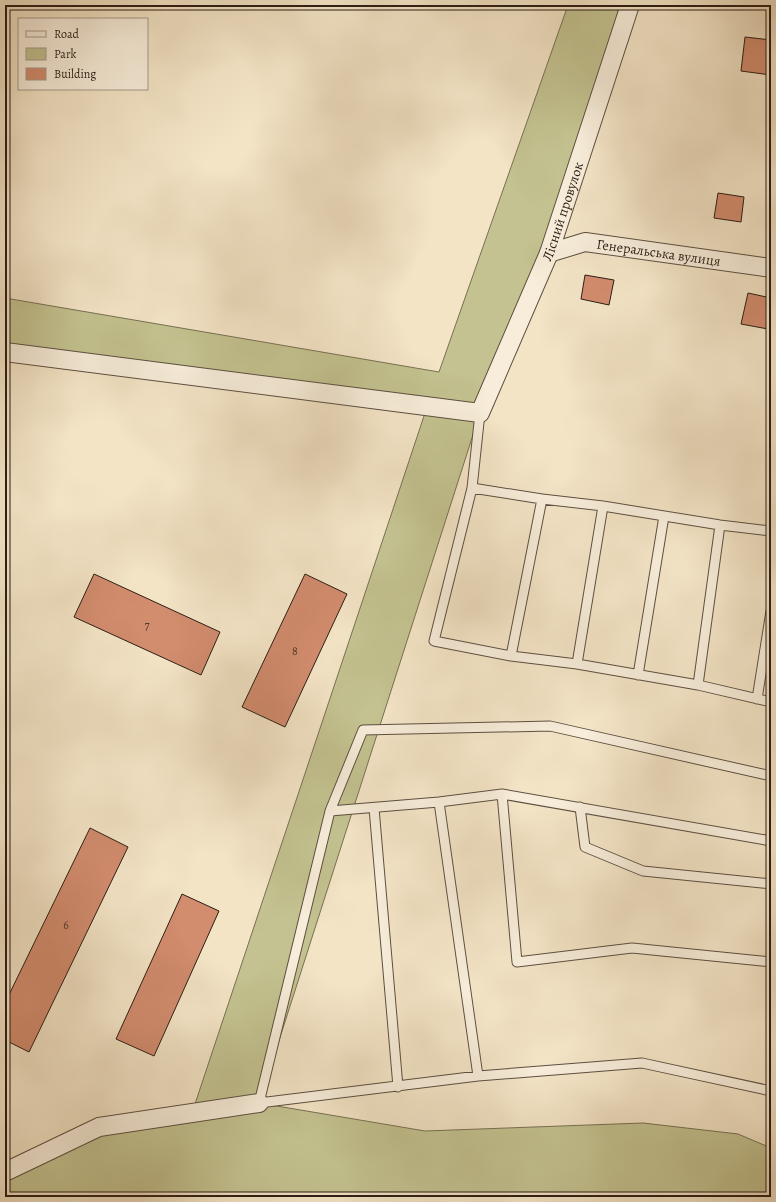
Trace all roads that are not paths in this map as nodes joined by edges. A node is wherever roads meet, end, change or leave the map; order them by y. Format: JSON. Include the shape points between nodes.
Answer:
{"nodes":[{"id":1,"x":630,"y":5,"type":"edge"},
{"id":2,"x":549,"y":253,"type":"junction"},
{"id":3,"x":771,"y":268,"type":"edge"},
{"id":4,"x":5,"y":352,"type":"edge"},
{"id":5,"x":480,"y":413,"type":"junction"},
{"id":6,"x":472,"y":488,"type":"junction"},
{"id":7,"x":542,"y":499,"type":"junction"},
{"id":8,"x":603,"y":506,"type":"junction"},
{"id":9,"x":664,"y":516,"type":"junction"},
{"id":10,"x":720,"y":525,"type":"junction"},
{"id":11,"x":771,"y":531,"type":"edge"},
{"id":12,"x":771,"y":611,"type":"edge"},
{"id":13,"x":511,"y":656,"type":"junction"},
{"id":14,"x":577,"y":664,"type":"junction"},
{"id":15,"x":638,"y":676,"type":"junction"},
{"id":16,"x":698,"y":685,"type":"junction"},
{"id":17,"x":757,"y":699,"type":"junction"},
{"id":18,"x":771,"y":702,"type":"edge"},
{"id":19,"x":771,"y":776,"type":"edge"},
{"id":20,"x":502,"y":794,"type":"junction"},
{"id":21,"x":439,"y":802,"type":"junction"},
{"id":22,"x":580,"y":807,"type":"junction"},
{"id":23,"x":374,"y":808,"type":"junction"},
{"id":24,"x":330,"y":811,"type":"junction"},
{"id":25,"x":771,"y":841,"type":"edge"},
{"id":26,"x":771,"y":884,"type":"edge"},
{"id":27,"x":771,"y":962,"type":"edge"},
{"id":28,"x":478,"y":1076,"type":"junction"},
{"id":29,"x":398,"y":1087,"type":"junction"},
{"id":30,"x":771,"y":1091,"type":"edge"},
{"id":31,"x":259,"y":1103,"type":"junction"},
{"id":32,"x":5,"y":1172,"type":"edge"}],
"edges":[{"from":1,"to":2,"type":"street","name":"Лісний провулок"},
{"from":2,"to":3,"type":"street","name":"Генеральська вулиця","via":[[585,242]]},
{"from":2,"to":5,"type":"street","name":"Лісний провулок"},
{"from":4,"to":5,"type":"street"},
{"from":5,"to":6,"type":"lane"},
{"from":6,"to":7,"type":"lane"},
{"from":6,"to":13,"type":"lane","via":[[434,641]]},
{"from":7,"to":8,"type":"lane"},
{"from":7,"to":13,"type":"lane"},
{"from":8,"to":9,"type":"lane"},
{"from":8,"to":14,"type":"lane"},
{"from":9,"to":10,"type":"lane"},
{"from":9,"to":15,"type":"lane"},
{"from":10,"to":11,"type":"lane"},
{"from":10,"to":16,"type":"lane"},
{"from":12,"to":17,"type":"lane"},
{"from":13,"to":14,"type":"lane"},
{"from":14,"to":15,"type":"lane"},
{"from":15,"to":16,"type":"lane"},
{"from":16,"to":17,"type":"lane"},
{"from":17,"to":18,"type":"lane"},
{"from":19,"to":24,"type":"lane","via":[[550,726],[363,730]]},
{"from":20,"to":21,"type":"lane"},
{"from":20,"to":22,"type":"lane"},
{"from":20,"to":27,"type":"lane","via":[[517,962],[632,948]]},
{"from":21,"to":23,"type":"lane"},
{"from":21,"to":28,"type":"lane"},
{"from":22,"to":25,"type":"lane"},
{"from":22,"to":26,"type":"lane","via":[[585,847],[635,868],[643,871]]},
{"from":23,"to":24,"type":"lane"},
{"from":23,"to":29,"type":"lane"},
{"from":24,"to":31,"type":"lane"},
{"from":28,"to":29,"type":"lane"},
{"from":28,"to":30,"type":"lane","via":[[642,1063]]},
{"from":29,"to":31,"type":"lane"},
{"from":31,"to":32,"type":"street","via":[[99,1127]]}]}
